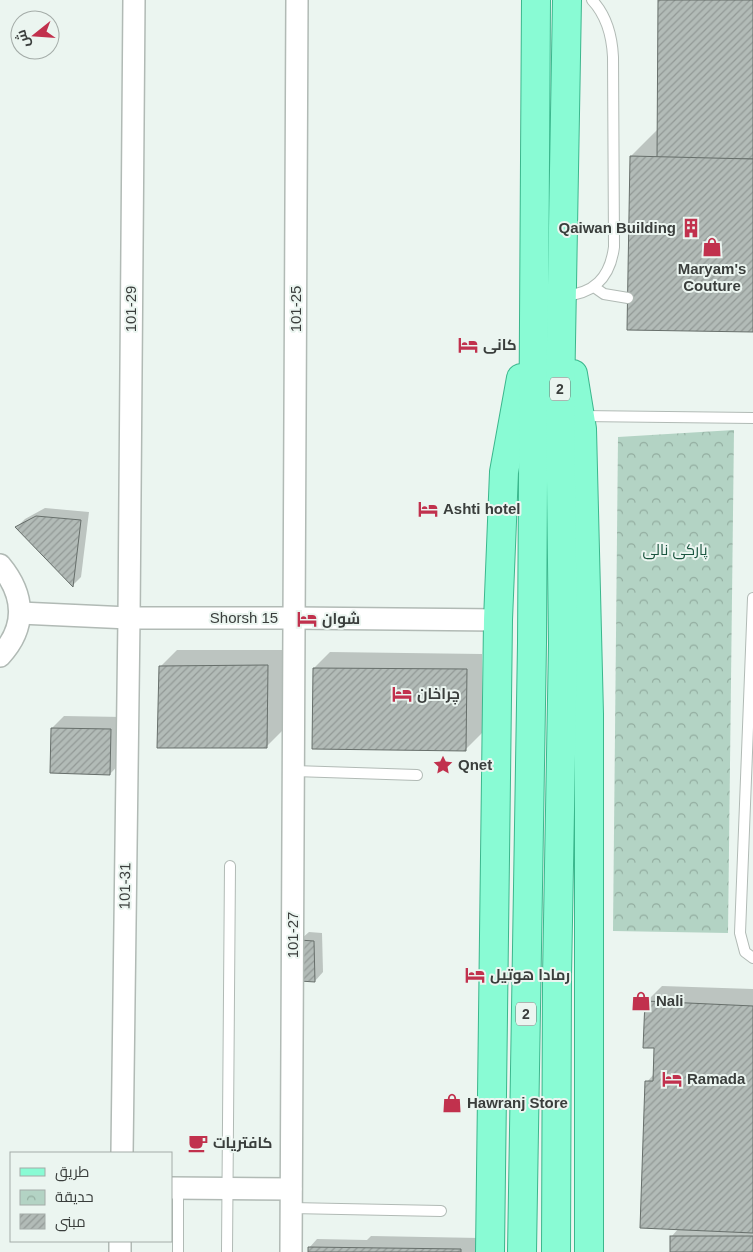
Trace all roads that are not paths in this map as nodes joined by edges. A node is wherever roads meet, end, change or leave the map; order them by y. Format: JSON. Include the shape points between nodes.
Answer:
{"nodes":[{"id":1,"x":134,"y":0,"type":"edge"},
{"id":2,"x":297,"y":0,"type":"edge"},
{"id":3,"x":536,"y":0,"type":"edge"},
{"id":4,"x":567,"y":0,"type":"edge"},
{"id":5,"x":592,"y":0,"type":"edge"},
{"id":6,"x":594,"y":287,"type":"junction"},
{"id":7,"x":628,"y":298,"type":"dead end"},
{"id":8,"x":561,"y":303,"type":"junction"},
{"id":9,"x":534,"y":308,"type":"junction"},
{"id":10,"x":580,"y":416,"type":"junction"},
{"id":11,"x":753,"y":418,"type":"edge"},
{"id":12,"x":0,"y":565,"type":"edge"},
{"id":13,"x":753,"y":598,"type":"edge"},
{"id":14,"x":20,"y":613,"type":"junction"},
{"id":15,"x":129,"y":618,"type":"junction"},
{"id":16,"x":294,"y":618,"type":"junction"},
{"id":17,"x":498,"y":620,"type":"junction"},
{"id":18,"x":0,"y":656,"type":"edge"},
{"id":19,"x":294,"y":771,"type":"junction"},
{"id":20,"x":417,"y":775,"type":"dead end"},
{"id":21,"x":230,"y":866,"type":"dead end"},
{"id":22,"x":753,"y":958,"type":"edge"},
{"id":23,"x":122,"y":1152,"type":"edge"},
{"id":24,"x":175,"y":1188,"type":"edge"},
{"id":25,"x":228,"y":1188,"type":"junction"},
{"id":26,"x":291,"y":1198,"type":"junction"},
{"id":27,"x":441,"y":1211,"type":"dead end"},
{"id":28,"x":178,"y":1252,"type":"edge"},
{"id":29,"x":228,"y":1252,"type":"edge"},
{"id":30,"x":291,"y":1252,"type":"edge"},
{"id":31,"x":490,"y":1252,"type":"edge"},
{"id":32,"x":522,"y":1252,"type":"edge"},
{"id":33,"x":556,"y":1252,"type":"edge"},
{"id":34,"x":589,"y":1252,"type":"edge"}],
"edges":[{"from":1,"to":15,"type":"street","name":"101-29"},
{"from":2,"to":16,"type":"street","name":"101-25"},
{"from":3,"to":9,"type":"main road","number":"2"},
{"from":4,"to":8,"type":"main road","number":"2"},
{"from":5,"to":6,"type":"lane","via":[[606,21],[612,39],[614,67],[614,247],[608,269]]},
{"from":6,"to":7,"type":"lane","via":[[610,296]]},
{"from":6,"to":8,"type":"lane"},
{"from":8,"to":10,"type":"main road"},
{"from":8,"to":33,"type":"main road","number":"2","via":[[563,644]]},
{"from":9,"to":17,"type":"main road","via":[[504,472]]},
{"from":9,"to":32,"type":"main road","number":"2"},
{"from":10,"to":11,"type":"lane"},
{"from":10,"to":34,"type":"main road","via":[[589,714]]},
{"from":12,"to":14,"type":"street","via":[[18,594]]},
{"from":13,"to":22,"type":"lane","via":[[740,933],[745,952]]},
{"from":14,"to":15,"type":"street","name":"Shorsh 15"},
{"from":14,"to":18,"type":"street","via":[[17,630]]},
{"from":15,"to":16,"type":"street","name":"Shorsh 15"},
{"from":15,"to":23,"type":"street","name":"101-31"},
{"from":16,"to":17,"type":"street","name":"Shorsh 15"},
{"from":16,"to":19,"type":"street","name":"101-27"},
{"from":17,"to":31,"type":"main road"},
{"from":19,"to":20,"type":"lane"},
{"from":19,"to":26,"type":"street","name":"101-27"},
{"from":21,"to":25,"type":"lane"},
{"from":24,"to":25,"type":"street"},
{"from":24,"to":28,"type":"lane"},
{"from":25,"to":26,"type":"street"},
{"from":25,"to":29,"type":"lane"},
{"from":26,"to":27,"type":"lane"},
{"from":26,"to":30,"type":"street","name":"101-27"}]}
